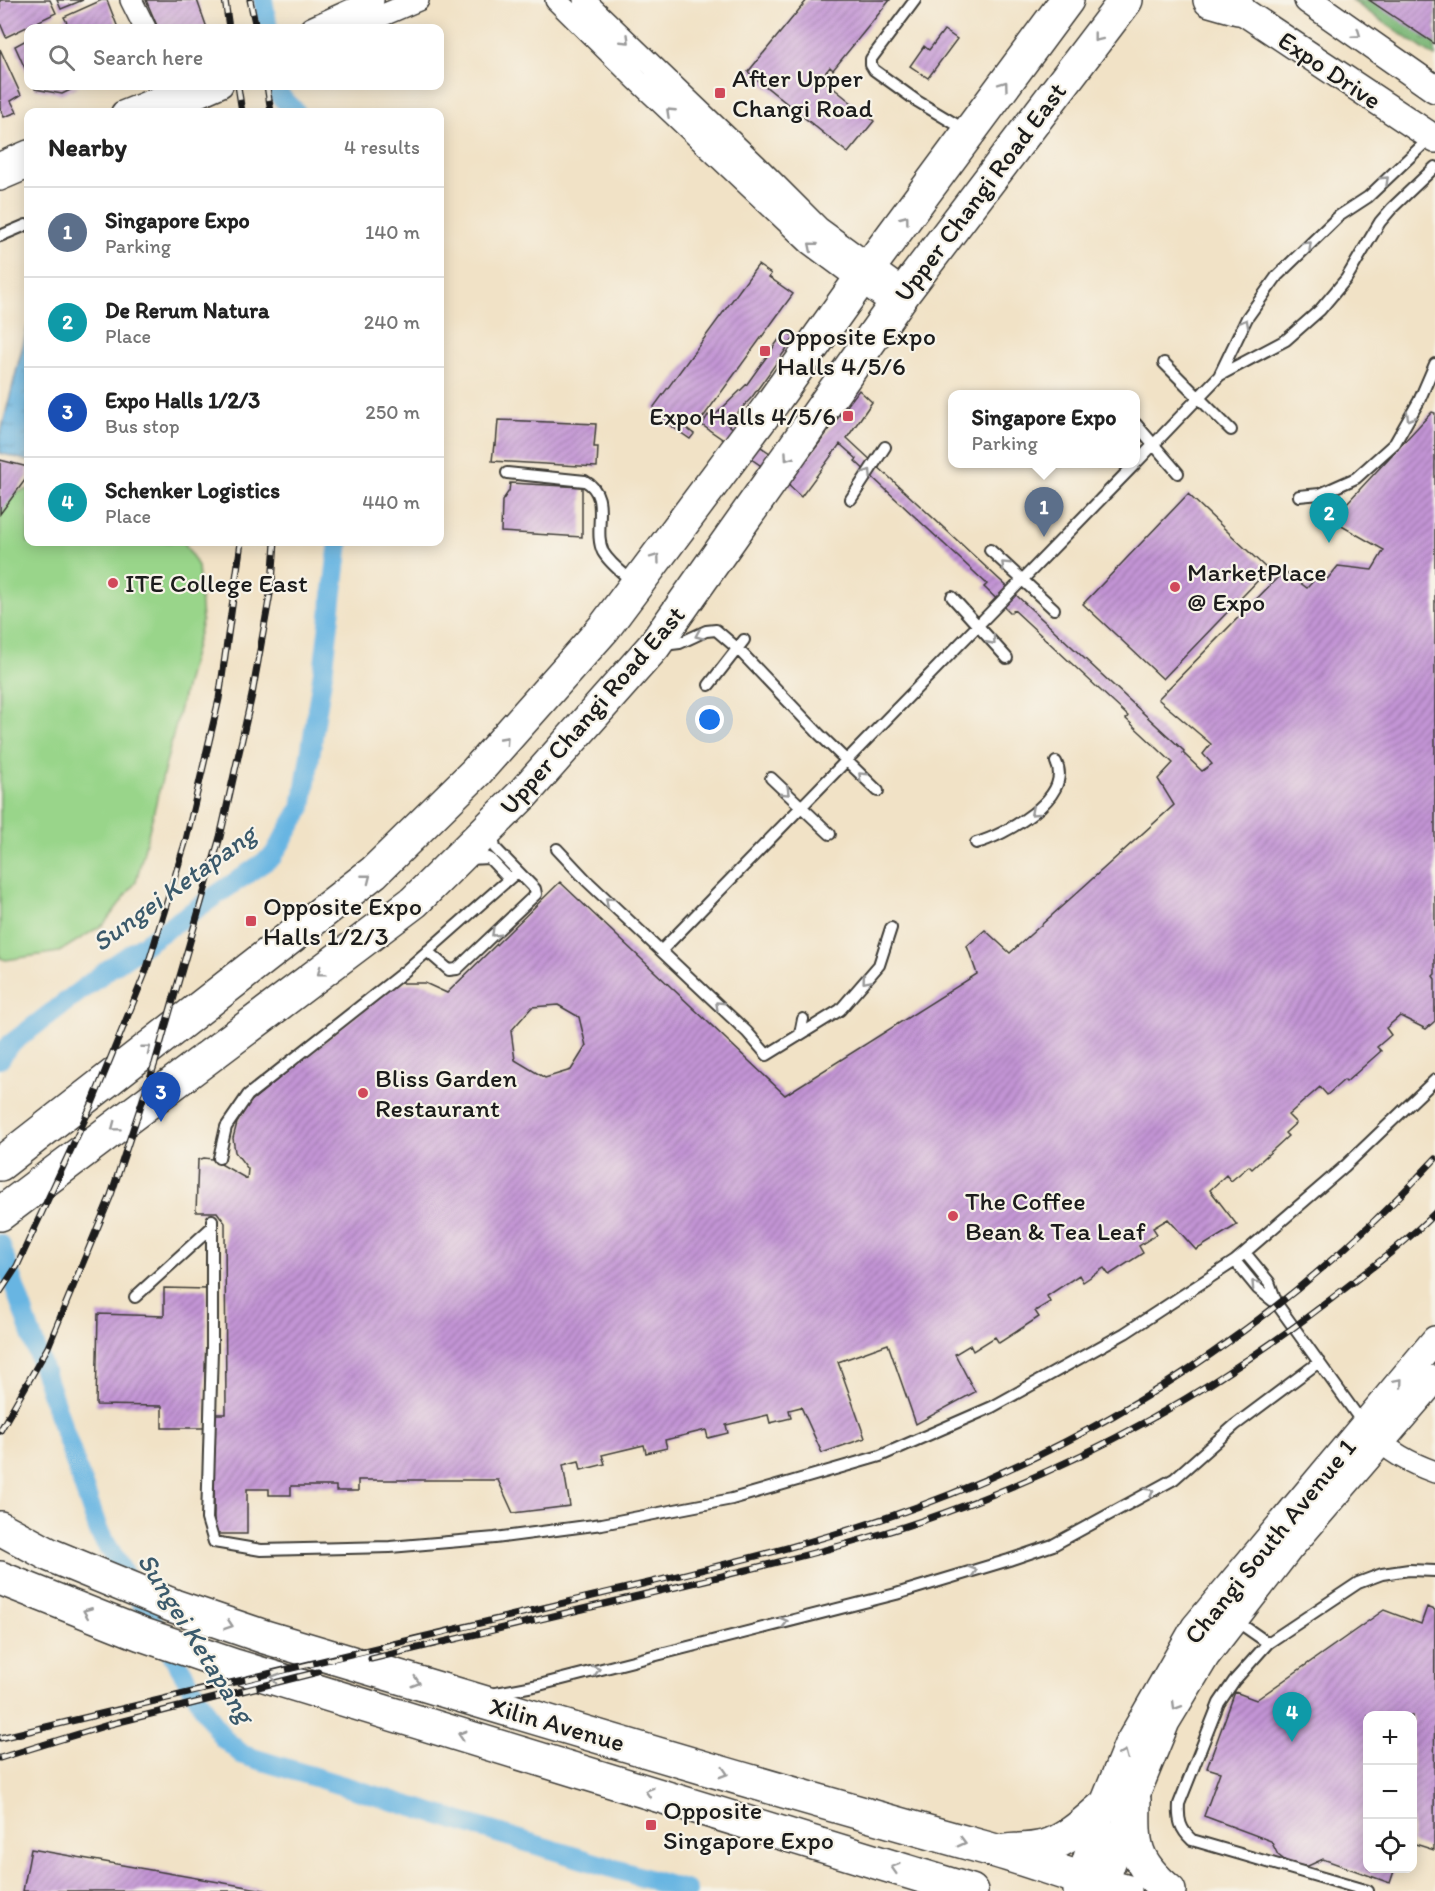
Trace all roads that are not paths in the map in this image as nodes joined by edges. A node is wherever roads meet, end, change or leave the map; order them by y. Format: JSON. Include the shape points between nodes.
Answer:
{"nodes":[{"id":1,"x":132,"y":0,"type":"edge"},
{"id":2,"x":373,"y":0,"type":"edge"},
{"id":3,"x":418,"y":0,"type":"edge"},
{"id":4,"x":556,"y":0,"type":"edge"},
{"id":5,"x":584,"y":0,"type":"edge"},
{"id":6,"x":915,"y":0,"type":"edge"},
{"id":7,"x":1066,"y":0,"type":"edge"},
{"id":8,"x":1308,"y":0,"type":"edge"},
{"id":9,"x":1131,"y":3,"type":"edge"},
{"id":10,"x":1225,"y":3,"type":"edge"},
{"id":11,"x":143,"y":24,"type":"edge"},
{"id":12,"x":320,"y":24,"type":"edge"},
{"id":13,"x":362,"y":24,"type":"edge"},
{"id":14,"x":1435,"y":89,"type":"edge"},
{"id":15,"x":203,"y":90,"type":"edge"},
{"id":16,"x":175,"y":96,"type":"edge"},
{"id":17,"x":135,"y":108,"type":"edge"},
{"id":18,"x":970,"y":132,"type":"junction"},
{"id":19,"x":1434,"y":136,"type":"edge"},
{"id":20,"x":24,"y":153,"type":"edge"},
{"id":21,"x":0,"y":163,"type":"edge"},
{"id":22,"x":1435,"y":167,"type":"edge"},
{"id":23,"x":24,"y":170,"type":"edge"},
{"id":24,"x":1435,"y":178,"type":"edge"},
{"id":25,"x":0,"y":180,"type":"edge"},
{"id":26,"x":1392,"y":208,"type":"junction"},
{"id":27,"x":24,"y":226,"type":"edge"},
{"id":28,"x":0,"y":236,"type":"edge"},
{"id":29,"x":864,"y":274,"type":"junction"},
{"id":30,"x":900,"y":298,"type":"junction"},
{"id":31,"x":1164,"y":363,"type":"dead end"},
{"id":32,"x":1435,"y":364,"type":"edge"},
{"id":33,"x":1220,"y":375,"type":"junction"},
{"id":34,"x":1199,"y":396,"type":"junction"},
{"id":35,"x":1140,"y":429,"type":"edge"},
{"id":36,"x":1231,"y":429,"type":"dead end"},
{"id":37,"x":1153,"y":444,"type":"junction"},
{"id":38,"x":885,"y":447,"type":"dead end"},
{"id":39,"x":1140,"y":458,"type":"edge"},
{"id":40,"x":1130,"y":468,"type":"edge"},
{"id":41,"x":507,"y":473,"type":"dead end"},
{"id":42,"x":1178,"y":473,"type":"dead end"},
{"id":43,"x":1299,"y":496,"type":"dead end"},
{"id":44,"x":850,"y":500,"type":"dead end"},
{"id":45,"x":990,"y":550,"type":"dead end"},
{"id":46,"x":1021,"y":580,"type":"junction"},
{"id":47,"x":636,"y":585,"type":"junction"},
{"id":48,"x":952,"y":597,"type":"dead end"},
{"id":49,"x":1054,"y":609,"type":"dead end"},
{"id":50,"x":977,"y":624,"type":"junction"},
{"id":51,"x":741,"y":644,"type":"junction"},
{"id":52,"x":654,"y":647,"type":"junction"},
{"id":53,"x":1007,"y":658,"type":"dead end"},
{"id":54,"x":708,"y":685,"type":"dead end"},
{"id":55,"x":846,"y":760,"type":"junction"},
{"id":56,"x":1056,"y":762,"type":"dead end"},
{"id":57,"x":771,"y":778,"type":"dead end"},
{"id":58,"x":878,"y":791,"type":"dead end"},
{"id":59,"x":801,"y":807,"type":"junction"},
{"id":60,"x":491,"y":826,"type":"junction"},
{"id":61,"x":830,"y":834,"type":"dead end"},
{"id":62,"x":976,"y":843,"type":"dead end"},
{"id":63,"x":558,"y":849,"type":"dead end"},
{"id":64,"x":456,"y":860,"type":"junction"},
{"id":65,"x":513,"y":875,"type":"junction"},
{"id":66,"x":891,"y":928,"type":"dead end"},
{"id":67,"x":662,"y":950,"type":"junction"},
{"id":68,"x":427,"y":951,"type":"junction"},
{"id":69,"x":803,"y":1019,"type":"dead end"},
{"id":70,"x":800,"y":1034,"type":"junction"},
{"id":71,"x":1435,"y":1080,"type":"edge"},
{"id":72,"x":9,"y":1157,"type":"edge"},
{"id":73,"x":219,"y":1158,"type":"dead end"},
{"id":74,"x":9,"y":1208,"type":"edge"},
{"id":75,"x":1246,"y":1254,"type":"junction"},
{"id":76,"x":1235,"y":1262,"type":"junction"},
{"id":77,"x":135,"y":1297,"type":"dead end"},
{"id":78,"x":1277,"y":1304,"type":"junction"},
{"id":79,"x":1435,"y":1340,"type":"edge"},
{"id":80,"x":1319,"y":1362,"type":"junction"},
{"id":81,"x":1435,"y":1379,"type":"edge"},
{"id":82,"x":1372,"y":1434,"type":"junction"},
{"id":83,"x":1435,"y":1472,"type":"edge"},
{"id":84,"x":0,"y":1528,"type":"edge"},
{"id":85,"x":1435,"y":1571,"type":"edge"},
{"id":86,"x":0,"y":1578,"type":"edge"},
{"id":87,"x":1222,"y":1613,"type":"junction"},
{"id":88,"x":1268,"y":1643,"type":"junction"},
{"id":89,"x":470,"y":1698,"type":"junction"},
{"id":90,"x":1134,"y":1800,"type":"junction"},
{"id":91,"x":1102,"y":1808,"type":"junction"},
{"id":92,"x":998,"y":1852,"type":"junction"},
{"id":93,"x":1097,"y":1888,"type":"edge"},
{"id":94,"x":971,"y":1891,"type":"edge"},
{"id":95,"x":1169,"y":1891,"type":"edge"},
{"id":96,"x":1368,"y":1891,"type":"edge"}],
"edges":[{"from":1,"to":11,"type":"street"},
{"from":2,"to":12,"type":"street"},
{"from":3,"to":13,"type":"street"},
{"from":29,"to":4,"type":"street","one_way":true,"via":[[809,243]]},
{"from":5,"to":29,"type":"street","one_way":true},
{"from":6,"to":18,"type":"lane","via":[[871,58],[871,65],[917,101]]},
{"from":18,"to":7,"type":"main road","name":"Upper Changi Road East","one_way":true},
{"from":8,"to":14,"type":"street","name":"Expo Drive","one_way":true},
{"from":9,"to":30,"type":"main road","name":"Upper Changi Road East","one_way":true},
{"from":10,"to":19,"type":"street","name":"Expo Drive"},
{"from":15,"to":16,"type":"street"},
{"from":16,"to":17,"type":"street"},
{"from":29,"to":18,"type":"main road","name":"Upper Changi Road East","one_way":true},
{"from":33,"to":19,"type":"lane","one_way":true,"via":[[1247,318],[1277,276],[1339,216],[1368,197]]},
{"from":20,"to":21,"type":"street"},
{"from":22,"to":26,"type":"lane"},
{"from":23,"to":25,"type":"street"},
{"from":24,"to":26,"type":"lane"},
{"from":26,"to":33,"type":"lane","via":[[1346,279],[1320,309],[1286,340]]},
{"from":27,"to":28,"type":"lane"},
{"from":29,"to":30,"type":"street"},
{"from":47,"to":29,"type":"main road","name":"Upper Changi Road East","one_way":true},
{"from":30,"to":52,"type":"main road","name":"Upper Changi Road East","one_way":true},
{"from":31,"to":34,"type":"lane"},
{"from":32,"to":43,"type":"lane","one_way":true,"via":[[1395,443],[1356,478],[1320,494]]},
{"from":33,"to":34,"type":"lane"},
{"from":34,"to":36,"type":"lane"},
{"from":34,"to":37,"type":"lane"},
{"from":35,"to":37,"type":"lane"},
{"from":37,"to":39,"type":"lane"},
{"from":37,"to":42,"type":"lane"},
{"from":44,"to":38,"type":"lane","one_way":true},
{"from":40,"to":46,"type":"lane"},
{"from":41,"to":47,"type":"lane","via":[[592,485],[599,499],[603,551]]},
{"from":46,"to":45,"type":"lane","one_way":true},
{"from":46,"to":49,"type":"lane"},
{"from":46,"to":50,"type":"lane"},
{"from":72,"to":47,"type":"main road","name":"Upper Changi Road East","one_way":true,"via":[[374,872],[476,772],[604,628]]},
{"from":48,"to":50,"type":"lane"},
{"from":50,"to":53,"type":"lane","one_way":true},
{"from":50,"to":55,"type":"lane"},
{"from":51,"to":52,"type":"lane","one_way":true,"via":[[716,630],[680,643]]},
{"from":51,"to":54,"type":"lane"},
{"from":51,"to":55,"type":"lane"},
{"from":52,"to":60,"type":"main road","name":"Upper Changi Road East"},
{"from":58,"to":55,"type":"lane","one_way":true},
{"from":55,"to":59,"type":"lane"},
{"from":56,"to":62,"type":"lane","one_way":true,"via":[[1058,780],[1047,800],[1020,824],[993,839]]},
{"from":57,"to":59,"type":"lane","one_way":true},
{"from":59,"to":61,"type":"lane"},
{"from":59,"to":67,"type":"lane"},
{"from":60,"to":64,"type":"main road","name":"Upper Changi Road East"},
{"from":60,"to":65,"type":"lane","via":[[495,848]]},
{"from":67,"to":63,"type":"lane","one_way":true},
{"from":64,"to":65,"type":"lane","via":[[489,858]]},
{"from":64,"to":74,"type":"main road","name":"Upper Changi Road East","one_way":true,"via":[[414,902]]},
{"from":65,"to":68,"type":"lane"},
{"from":65,"to":68,"type":"lane","one_way":true,"via":[[535,889],[536,894],[457,969],[449,970]]},
{"from":66,"to":70,"type":"lane","one_way":true,"via":[[879,965],[840,1010]]},
{"from":70,"to":67,"type":"lane","one_way":true,"via":[[767,1055]]},
{"from":68,"to":73,"type":"lane","via":[[248,1095],[226,1127]]},
{"from":69,"to":70,"type":"lane"},
{"from":71,"to":75,"type":"lane"},
{"from":75,"to":76,"type":"lane"},
{"from":75,"to":78,"type":"lane","via":[[1269,1282]]},
{"from":76,"to":77,"type":"lane","via":[[1125,1333],[992,1407],[880,1456],[732,1499],[602,1524],[390,1547],[261,1550],[214,1542],[207,1519],[212,1223]]},
{"from":78,"to":76,"type":"lane","one_way":true},
{"from":78,"to":80,"type":"lane"},
{"from":82,"to":79,"type":"street","name":"Changi South Avenue 1","one_way":true},
{"from":80,"to":82,"type":"lane"},
{"from":89,"to":80,"type":"lane","one_way":true,"via":[[539,1685],[896,1594],[1053,1545],[1174,1479],[1235,1425]]},
{"from":81,"to":82,"type":"street","name":"Changi South Avenue 1"},
{"from":82,"to":83,"type":"street","via":[[1408,1462]]},
{"from":82,"to":87,"type":"street","name":"Changi South Avenue 1"},
{"from":84,"to":89,"type":"main road","name":"Xilin Avenue","one_way":true,"via":[[50,1555],[174,1606]]},
{"from":85,"to":88,"type":"lane","via":[[1400,1571],[1358,1583]]},
{"from":94,"to":86,"type":"main road","name":"Xilin Avenue","one_way":true,"via":[[235,1666]]},
{"from":87,"to":88,"type":"lane"},
{"from":87,"to":90,"type":"street","name":"Changi South Avenue 1","one_way":true,"via":[[1206,1656],[1166,1722]]},
{"from":91,"to":87,"type":"street","name":"Changi South Avenue 1","one_way":true,"via":[[1127,1746],[1195,1627]]},
{"from":88,"to":96,"type":"lane","via":[[1220,1703],[1179,1804],[1178,1820],[1192,1840]]},
{"from":89,"to":92,"type":"main road","name":"Xilin Avenue","one_way":true},
{"from":90,"to":93,"type":"street","name":"Changi South Avenue 1"},
{"from":90,"to":95,"type":"main road","via":[[1133,1836],[1138,1856],[1151,1876]]},
{"from":91,"to":92,"type":"main road","via":[[1084,1825],[1043,1847]]},
{"from":91,"to":93,"type":"street","name":"Changi South Avenue 1"},
{"from":92,"to":93,"type":"main road","name":"Xilin Avenue"}]}
